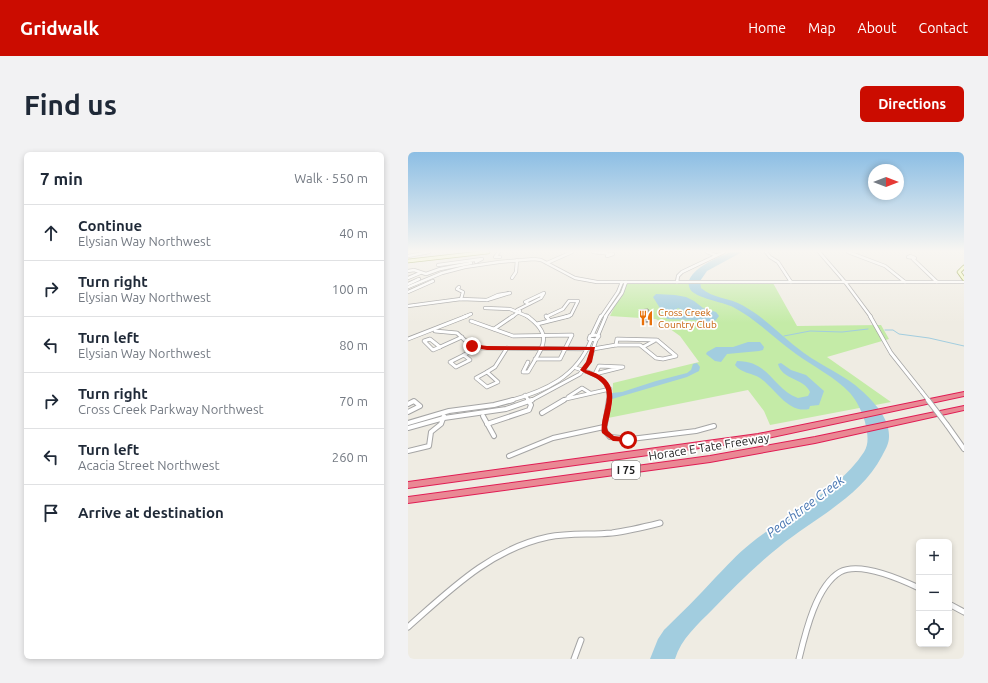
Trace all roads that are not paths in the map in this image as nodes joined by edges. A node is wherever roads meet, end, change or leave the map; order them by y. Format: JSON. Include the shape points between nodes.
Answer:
{"nodes":[{"id":1,"x":412,"y":276,"type":"edge"},
{"id":2,"x":434,"y":276,"type":"edge"},
{"id":3,"x":573,"y":276,"type":"edge"},
{"id":4,"x":678,"y":276,"type":"edge"},
{"id":5,"x":787,"y":276,"type":"edge"},
{"id":6,"x":840,"y":276,"type":"edge"},
{"id":7,"x":899,"y":276,"type":"edge"},
{"id":8,"x":930,"y":276,"type":"edge"},
{"id":9,"x":408,"y":278,"type":"edge"},
{"id":10,"x":419,"y":279,"type":"dead end"},
{"id":11,"x":433,"y":281,"type":"dead end"},
{"id":12,"x":964,"y":281,"type":"edge"},
{"id":13,"x":622,"y":282,"type":"junction"},
{"id":14,"x":626,"y":282,"type":"junction"},
{"id":15,"x":677,"y":282,"type":"junction"},
{"id":16,"x":791,"y":282,"type":"junction"},
{"id":17,"x":845,"y":282,"type":"junction"},
{"id":18,"x":905,"y":282,"type":"junction"},
{"id":19,"x":937,"y":282,"type":"junction"},
{"id":20,"x":408,"y":284,"type":"edge"},
{"id":21,"x":408,"y":287,"type":"edge"},
{"id":22,"x":459,"y":287,"type":"dead end"},
{"id":23,"x":408,"y":292,"type":"edge"},
{"id":24,"x":461,"y":299,"type":"junction"},
{"id":25,"x":487,"y":300,"type":"junction"},
{"id":26,"x":529,"y":304,"type":"junction"},
{"id":27,"x":408,"y":306,"type":"edge"},
{"id":28,"x":484,"y":308,"type":"dead end"},
{"id":29,"x":519,"y":311,"type":"junction"},
{"id":30,"x":470,"y":314,"type":"dead end"},
{"id":31,"x":549,"y":320,"type":"junction"},
{"id":32,"x":471,"y":321,"type":"dead end"},
{"id":33,"x":537,"y":324,"type":"junction"},
{"id":34,"x":494,"y":329,"type":"junction"},
{"id":35,"x":435,"y":331,"type":"dead end"},
{"id":36,"x":544,"y":335,"type":"junction"},
{"id":37,"x":592,"y":335,"type":"junction"},
{"id":38,"x":598,"y":335,"type":"junction"},
{"id":39,"x":462,"y":337,"type":"junction"},
{"id":40,"x":408,"y":339,"type":"edge"},
{"id":41,"x":591,"y":340,"type":"junction"},
{"id":42,"x":596,"y":340,"type":"junction"},
{"id":43,"x":654,"y":340,"type":"junction"},
{"id":44,"x":616,"y":345,"type":"junction"},
{"id":45,"x":440,"y":347,"type":"junction"},
{"id":46,"x":478,"y":347,"type":"junction"},
{"id":47,"x":643,"y":347,"type":"junction"},
{"id":48,"x":507,"y":348,"type":"junction"},
{"id":49,"x":541,"y":348,"type":"junction"},
{"id":50,"x":566,"y":348,"type":"junction"},
{"id":51,"x":587,"y":348,"type":"junction"},
{"id":52,"x":593,"y":349,"type":"junction"},
{"id":53,"x":464,"y":355,"type":"junction"},
{"id":54,"x":535,"y":359,"type":"junction"},
{"id":55,"x":528,"y":362,"type":"dead end"},
{"id":56,"x":576,"y":368,"type":"junction"},
{"id":57,"x":583,"y":370,"type":"junction"},
{"id":58,"x":487,"y":372,"type":"junction"},
{"id":59,"x":595,"y":374,"type":"junction"},
{"id":60,"x":610,"y":390,"type":"junction"},
{"id":61,"x":591,"y":393,"type":"junction"},
{"id":62,"x":964,"y":394,"type":"edge"},
{"id":63,"x":525,"y":395,"type":"junction"},
{"id":64,"x":566,"y":399,"type":"junction"},
{"id":65,"x":529,"y":402,"type":"junction"},
{"id":66,"x":408,"y":404,"type":"edge"},
{"id":67,"x":964,"y":408,"type":"edge"},
{"id":68,"x":408,"y":412,"type":"edge"},
{"id":69,"x":444,"y":413,"type":"junction"},
{"id":70,"x":542,"y":413,"type":"dead end"},
{"id":71,"x":483,"y":416,"type":"dead end"},
{"id":72,"x":444,"y":418,"type":"junction"},
{"id":73,"x":408,"y":423,"type":"edge"},
{"id":74,"x":488,"y":424,"type":"junction"},
{"id":75,"x":714,"y":426,"type":"dead end"},
{"id":76,"x":604,"y":427,"type":"junction"},
{"id":77,"x":408,"y":428,"type":"edge"},
{"id":78,"x":494,"y":436,"type":"dead end"},
{"id":79,"x":962,"y":444,"type":"edge"},
{"id":80,"x":964,"y":449,"type":"edge"},
{"id":81,"x":408,"y":451,"type":"edge"},
{"id":82,"x":509,"y":456,"type":"dead end"},
{"id":83,"x":408,"y":485,"type":"edge"},
{"id":84,"x":408,"y":500,"type":"edge"},
{"id":85,"x":660,"y":523,"type":"dead end"},
{"id":86,"x":916,"y":587,"type":"edge"},
{"id":87,"x":952,"y":606,"type":"edge"},
{"id":88,"x":964,"y":612,"type":"edge"},
{"id":89,"x":408,"y":627,"type":"edge"},
{"id":90,"x":582,"y":640,"type":"dead end"},
{"id":91,"x":574,"y":659,"type":"edge"},
{"id":92,"x":799,"y":659,"type":"edge"}],
"edges":[{"from":1,"to":9,"type":"street"},
{"from":2,"to":21,"type":"street"},
{"from":3,"to":13,"type":"street","via":[[597,282]]},
{"from":4,"to":15,"type":"street"},
{"from":5,"to":16,"type":"street"},
{"from":6,"to":17,"type":"street"},
{"from":7,"to":18,"type":"street"},
{"from":8,"to":19,"type":"street"},
{"from":10,"to":20,"type":"street"},
{"from":11,"to":23,"type":"street"},
{"from":12,"to":19,"type":"street"},
{"from":13,"to":14,"type":"street"},
{"from":13,"to":37,"type":"street"},
{"from":14,"to":15,"type":"street"},
{"from":14,"to":38,"type":"street","via":[[622,293],[603,320]]},
{"from":15,"to":16,"type":"street"},
{"from":16,"to":17,"type":"street"},
{"from":17,"to":18,"type":"street"},
{"from":17,"to":79,"type":"street","bridge":true,"via":[[874,320],[891,354]]},
{"from":18,"to":19,"type":"street"},
{"from":22,"to":24,"type":"street","via":[[457,289],[463,292]]},
{"from":24,"to":25,"type":"street"},
{"from":24,"to":27,"type":"street"},
{"from":25,"to":25,"type":"street","via":[[498,295],[510,293],[500,298]]},
{"from":26,"to":26,"type":"street","via":[[541,298],[544,292],[525,302]]},
{"from":26,"to":29,"type":"street"},
{"from":28,"to":29,"type":"street","via":[[506,307]]},
{"from":29,"to":33,"type":"street"},
{"from":29,"to":34,"type":"street"},
{"from":30,"to":40,"type":"street"},
{"from":31,"to":31,"type":"street","via":[[571,315],[578,302],[569,301],[563,309],[545,316]]},
{"from":31,"to":33,"type":"street"},
{"from":32,"to":34,"type":"street"},
{"from":33,"to":36,"type":"street"},
{"from":34,"to":36,"type":"street","via":[[513,336]]},
{"from":35,"to":39,"type":"street","via":[[454,332]]},
{"from":36,"to":49,"type":"street"},
{"from":36,"to":50,"type":"street","via":[[572,336]]},
{"from":37,"to":38,"type":"street"},
{"from":37,"to":41,"type":"street","via":[[589,338]]},
{"from":38,"to":42,"type":"street","via":[[599,338]]},
{"from":39,"to":45,"type":"street"},
{"from":39,"to":46,"type":"street","via":[[469,344]]},
{"from":41,"to":42,"type":"street"},
{"from":41,"to":51,"type":"street"},
{"from":42,"to":52,"type":"street"},
{"from":43,"to":44,"type":"street","via":[[617,339]]},
{"from":43,"to":47,"type":"street"},
{"from":43,"to":47,"type":"street","via":[[676,356],[656,358]]},
{"from":44,"to":47,"type":"street"},
{"from":44,"to":52,"type":"street"},
{"from":45,"to":45,"type":"street","via":[[433,350],[424,341],[430,338]]},
{"from":46,"to":48,"type":"street"},
{"from":46,"to":53,"type":"street"},
{"from":48,"to":49,"type":"street"},
{"from":48,"to":58,"type":"street","via":[[495,367]]},
{"from":49,"to":50,"type":"street"},
{"from":49,"to":54,"type":"street"},
{"from":50,"to":51,"type":"street"},
{"from":50,"to":54,"type":"street","via":[[560,359]]},
{"from":51,"to":52,"type":"street"},
{"from":51,"to":56,"type":"street"},
{"from":52,"to":57,"type":"street"},
{"from":53,"to":53,"type":"street","via":[[457,358],[450,362],[456,367],[470,360]]},
{"from":54,"to":55,"type":"street","via":[[528,372],[523,372]]},
{"from":56,"to":57,"type":"street"},
{"from":56,"to":63,"type":"street","via":[[558,380]]},
{"from":57,"to":59,"type":"street"},
{"from":57,"to":65,"type":"street","via":[[572,380]]},
{"from":58,"to":58,"type":"street","via":[[498,382],[487,387],[476,378]]},
{"from":59,"to":59,"type":"street","via":[[599,366],[623,367],[602,372]]},
{"from":59,"to":60,"type":"street"},
{"from":60,"to":61,"type":"street"},
{"from":60,"to":76,"type":"street"},
{"from":61,"to":64,"type":"street"},
{"from":61,"to":64,"type":"street","via":[[582,388]]},
{"from":62,"to":83,"type":"highway","name":"Horace E Tate Freeway","number":"I 75","via":[[758,437]]},
{"from":63,"to":65,"type":"street"},
{"from":63,"to":69,"type":"street","via":[[496,404]]},
{"from":64,"to":70,"type":"street"},
{"from":65,"to":72,"type":"street","via":[[506,409]]},
{"from":65,"to":74,"type":"street","via":[[529,410]]},
{"from":66,"to":68,"type":"street","via":[[414,401],[420,406]]},
{"from":67,"to":84,"type":"highway","name":"Horace E Tate Freeway","number":"I 75","via":[[710,459]]},
{"from":69,"to":72,"type":"street"},
{"from":69,"to":73,"type":"street"},
{"from":71,"to":74,"type":"street"},
{"from":72,"to":77,"type":"street"},
{"from":72,"to":81,"type":"street","via":[[431,432],[429,446]]},
{"from":74,"to":78,"type":"street"},
{"from":75,"to":76,"type":"street","via":[[699,432],[628,440],[610,437],[605,433]]},
{"from":76,"to":82,"type":"street","via":[[553,438]]},
{"from":79,"to":80,"type":"street"},
{"from":85,"to":89,"type":"street","via":[[612,533],[548,537],[520,546],[475,570]]},
{"from":86,"to":92,"type":"street","via":[[884,574],[861,569],[841,572],[832,578],[817,604],[807,628]]},
{"from":87,"to":88,"type":"street"},
{"from":90,"to":91,"type":"street"}]}
